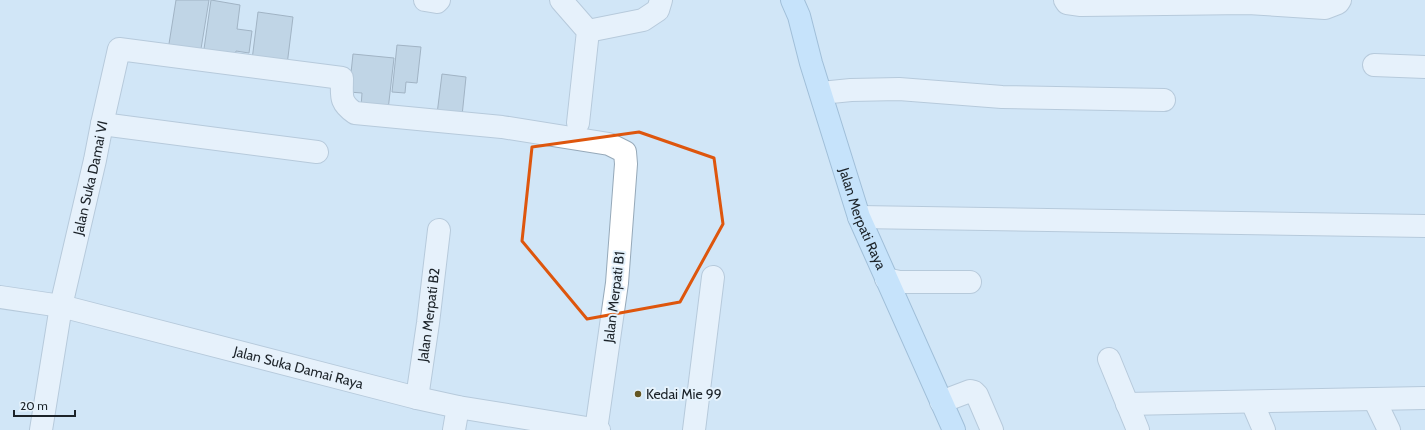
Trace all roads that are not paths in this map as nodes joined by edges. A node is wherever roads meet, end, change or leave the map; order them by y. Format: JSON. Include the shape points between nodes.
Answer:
{"nodes":[{"id":1,"x":425,"y":0,"type":"edge"},
{"id":2,"x":439,"y":0,"type":"edge"},
{"id":3,"x":561,"y":0,"type":"edge"},
{"id":4,"x":661,"y":0,"type":"edge"},
{"id":5,"x":792,"y":0,"type":"edge"},
{"id":6,"x":1066,"y":1,"type":"edge"},
{"id":7,"x":1339,"y":1,"type":"edge"},
{"id":8,"x":1148,"y":2,"type":"edge"},
{"id":9,"x":1248,"y":2,"type":"edge"},
{"id":10,"x":588,"y":31,"type":"junction"},
{"id":11,"x":1374,"y":65,"type":"dead end"},
{"id":12,"x":1425,"y":67,"type":"edge"},
{"id":13,"x":821,"y":93,"type":"junction"},
{"id":14,"x":1164,"y":100,"type":"dead end"},
{"id":15,"x":578,"y":123,"type":"dead end"},
{"id":16,"x":102,"y":124,"type":"junction"},
{"id":17,"x":317,"y":152,"type":"dead end"},
{"id":18,"x":626,"y":164,"type":"joint"},
{"id":19,"x":859,"y":217,"type":"junction"},
{"id":20,"x":1425,"y":226,"type":"edge"},
{"id":21,"x":439,"y":230,"type":"dead end"},
{"id":22,"x":713,"y":277,"type":"dead end"},
{"id":23,"x":886,"y":279,"type":"junction"},
{"id":24,"x":970,"y":282,"type":"dead end"},
{"id":25,"x":0,"y":297,"type":"edge"},
{"id":26,"x":61,"y":306,"type":"junction"},
{"id":27,"x":1109,"y":359,"type":"dead end"},
{"id":28,"x":417,"y":398,"type":"junction"},
{"id":29,"x":1425,"y":398,"type":"edge"},
{"id":30,"x":1374,"y":399,"type":"junction"},
{"id":31,"x":941,"y":402,"type":"junction"},
{"id":32,"x":1252,"y":402,"type":"junction"},
{"id":33,"x":1127,"y":404,"type":"junction"},
{"id":34,"x":458,"y":407,"type":"junction"},
{"id":35,"x":41,"y":430,"type":"edge"},
{"id":36,"x":454,"y":430,"type":"edge"},
{"id":37,"x":598,"y":430,"type":"edge"},
{"id":38,"x":694,"y":430,"type":"edge"},
{"id":39,"x":954,"y":430,"type":"edge"},
{"id":40,"x":992,"y":430,"type":"edge"},
{"id":41,"x":1138,"y":430,"type":"edge"},
{"id":42,"x":1264,"y":430,"type":"edge"},
{"id":43,"x":1389,"y":430,"type":"edge"}],
"edges":[{"from":1,"to":2,"type":"street"},
{"from":3,"to":10,"type":"street"},
{"from":4,"to":10,"type":"street","via":[[658,10],[643,20]]},
{"from":5,"to":13,"type":"main road","name":"Jalan Merpati Raya"},
{"from":6,"to":8,"type":"street","via":[[1082,5]]},
{"from":7,"to":9,"type":"street","via":[[1325,8]]},
{"from":8,"to":9,"type":"street"},
{"from":10,"to":15,"type":"street"},
{"from":11,"to":12,"type":"street"},
{"from":13,"to":14,"type":"street","via":[[899,89],[1002,97]]},
{"from":13,"to":19,"type":"main road","name":"Jalan Merpati Raya"},
{"from":16,"to":17,"type":"street"},
{"from":16,"to":18,"type":"street","name":"Jalan Suka Damai VI","via":[[119,49],[342,78],[342,99],[355,113],[502,127],[609,144],[625,152]]},
{"from":16,"to":26,"type":"street","name":"Jalan Suka Damai VI"},
{"from":18,"to":37,"type":"street","name":"Jalan Merpati B1","via":[[617,283]]},
{"from":19,"to":20,"type":"street"},
{"from":19,"to":23,"type":"main road","name":"Jalan Merpati Raya"},
{"from":21,"to":28,"type":"street","name":"Jalan Merpati B2"},
{"from":22,"to":38,"type":"street"},
{"from":23,"to":24,"type":"street","via":[[899,282]]},
{"from":23,"to":31,"type":"main road","name":"Jalan Merpati Raya"},
{"from":25,"to":26,"type":"street","name":"Jalan Suka Damai Raya"},
{"from":26,"to":28,"type":"street","name":"Jalan Suka Damai Raya"},
{"from":26,"to":35,"type":"street","name":"Jalan Suka Damai VI"},
{"from":27,"to":33,"type":"street"},
{"from":28,"to":34,"type":"street","name":"Jalan Suka Damai Raya"},
{"from":29,"to":30,"type":"street"},
{"from":30,"to":32,"type":"street"},
{"from":30,"to":43,"type":"street"},
{"from":31,"to":39,"type":"main road","name":"Jalan Merpati Raya"},
{"from":31,"to":40,"type":"street","via":[[970,391],[974,392]]},
{"from":32,"to":33,"type":"street"},
{"from":32,"to":42,"type":"street"},
{"from":33,"to":41,"type":"street"},
{"from":34,"to":36,"type":"street"},
{"from":34,"to":37,"type":"street","name":"Jalan Suka Damai Raya"}]}
